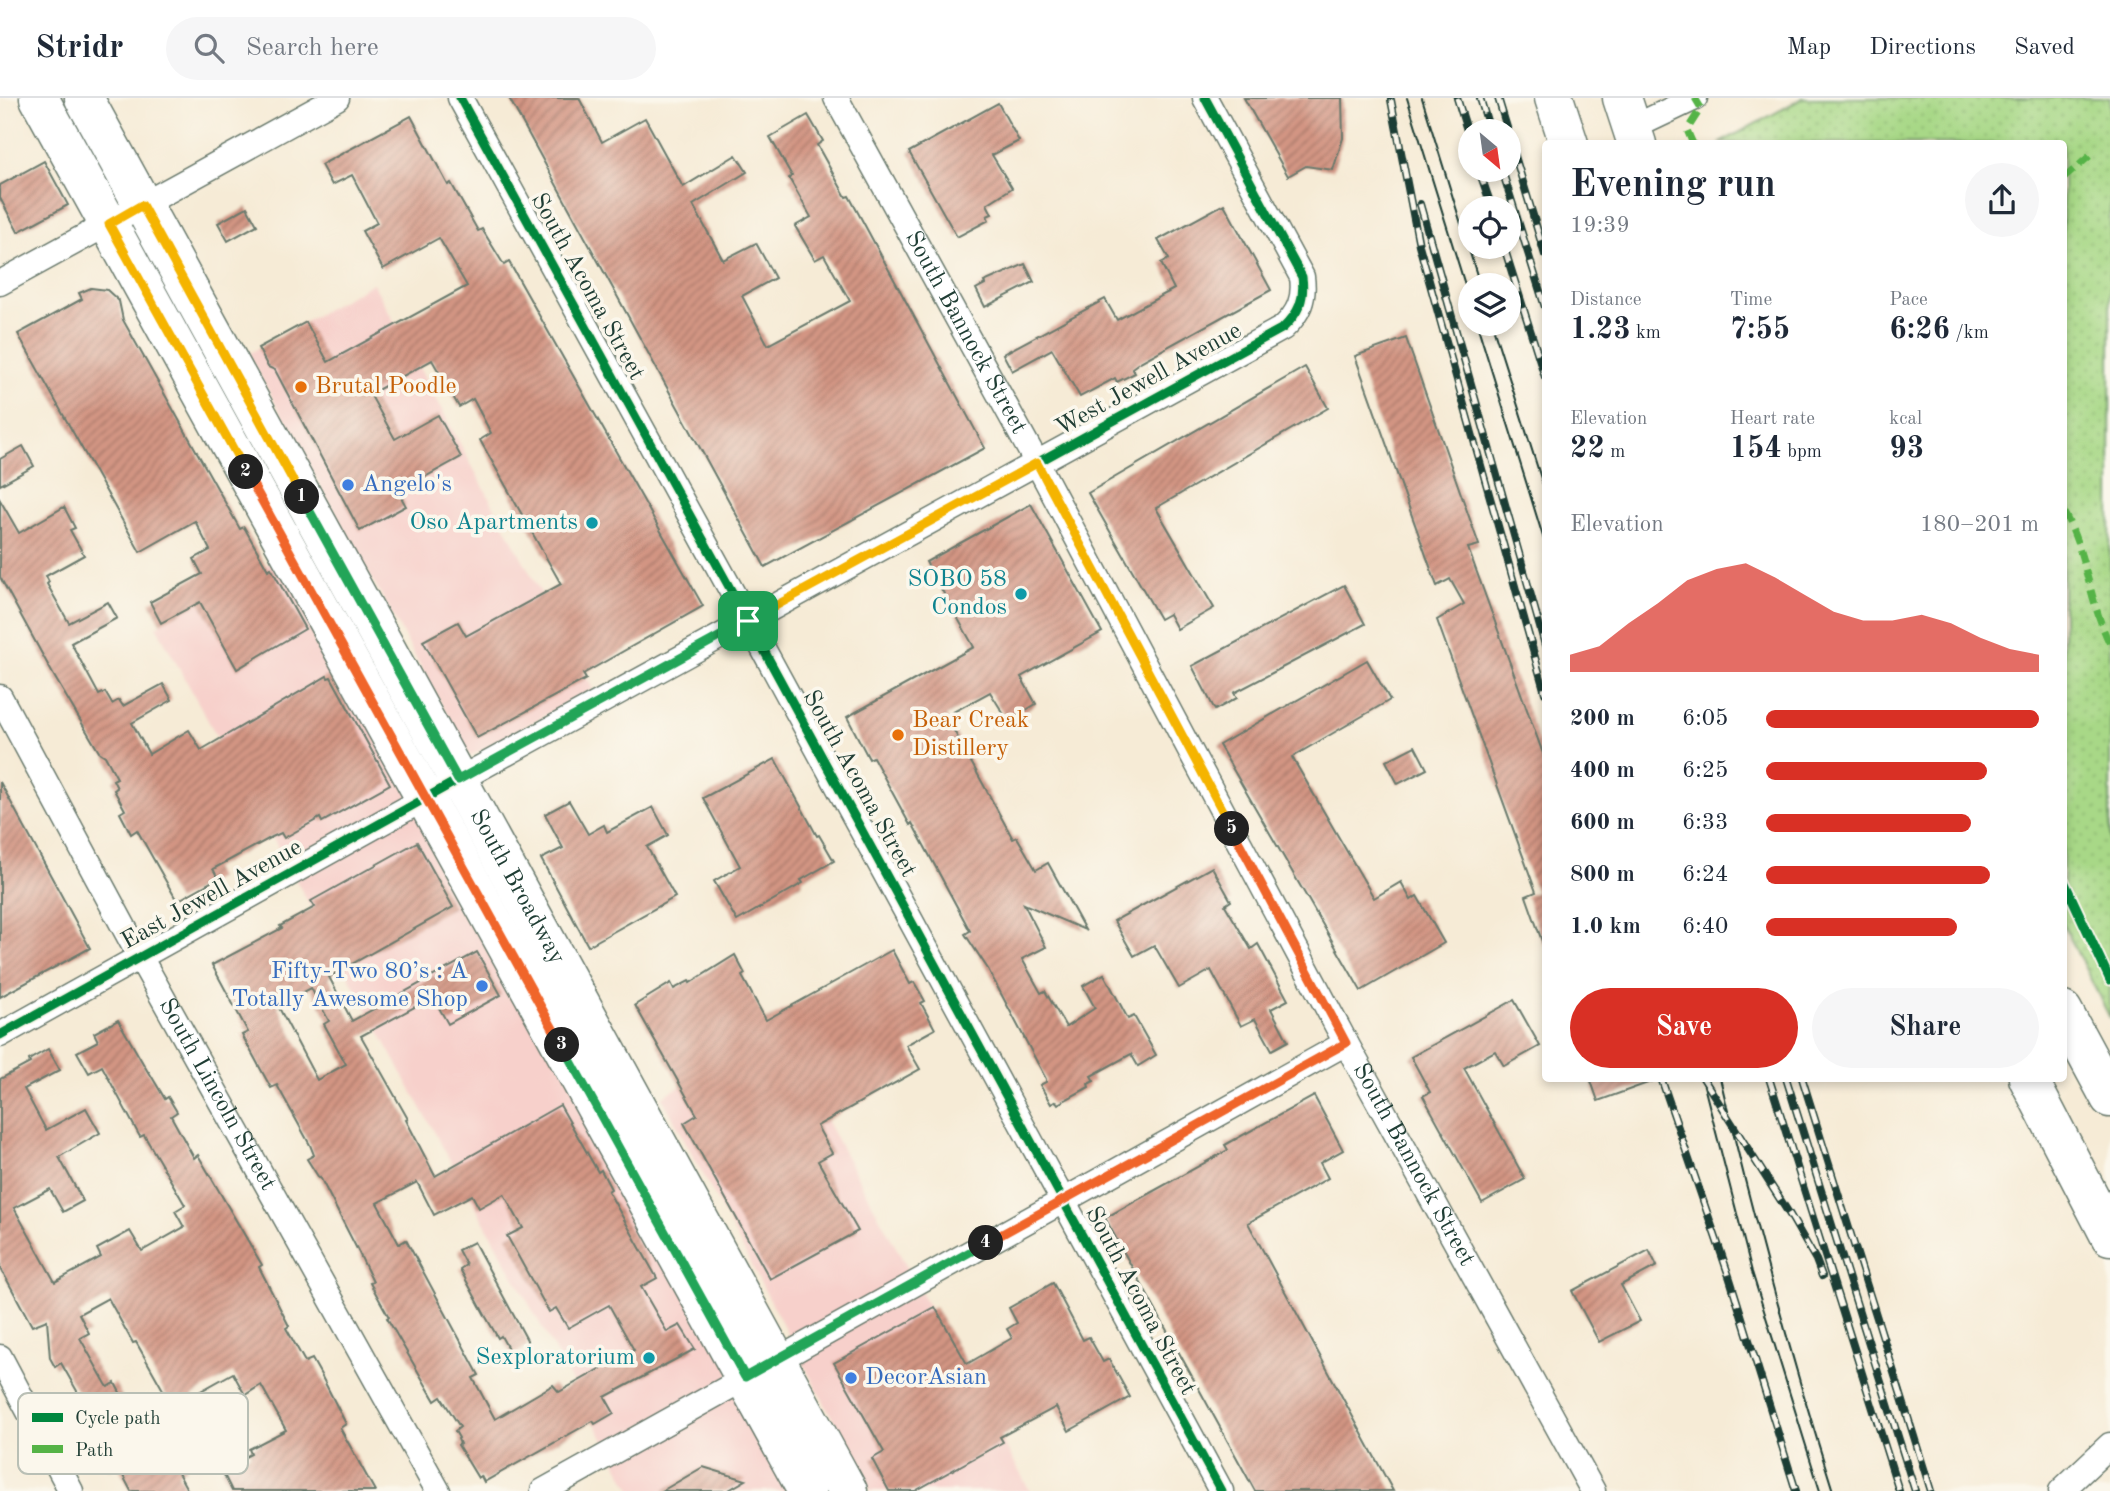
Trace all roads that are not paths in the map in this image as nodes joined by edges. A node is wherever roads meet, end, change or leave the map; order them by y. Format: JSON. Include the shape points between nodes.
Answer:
{"nodes":[{"id":1,"x":39,"y":98,"type":"edge"},
{"id":2,"x":84,"y":98,"type":"edge"},
{"id":3,"x":337,"y":98,"type":"edge"},
{"id":4,"x":460,"y":98,"type":"edge"},
{"id":5,"x":836,"y":98,"type":"edge"},
{"id":6,"x":1205,"y":98,"type":"edge"},
{"id":7,"x":1555,"y":98,"type":"edge"},
{"id":8,"x":1695,"y":98,"type":"edge"},
{"id":9,"x":1630,"y":123,"type":"edge"},
{"id":10,"x":1568,"y":140,"type":"edge"},
{"id":11,"x":125,"y":215,"type":"junction"},
{"id":12,"x":0,"y":283,"type":"edge"},
{"id":13,"x":1037,"y":463,"type":"junction"},
{"id":14,"x":748,"y":621,"type":"junction"},
{"id":15,"x":0,"y":697,"type":"edge"},
{"id":16,"x":442,"y":789,"type":"junction"},
{"id":17,"x":140,"y":957,"type":"junction"},
{"id":18,"x":2067,"y":1018,"type":"edge"},
{"id":19,"x":0,"y":1035,"type":"edge"},
{"id":20,"x":1346,"y":1043,"type":"junction"},
{"id":21,"x":2030,"y":1082,"type":"edge"},
{"id":22,"x":2110,"y":1098,"type":"edge"},
{"id":23,"x":1063,"y":1200,"type":"junction"},
{"id":24,"x":2110,"y":1236,"type":"edge"},
{"id":25,"x":0,"y":1357,"type":"edge"},
{"id":26,"x":761,"y":1368,"type":"junction"},
{"id":27,"x":19,"y":1393,"type":"edge"},
{"id":28,"x":2110,"y":1445,"type":"edge"},
{"id":29,"x":62,"y":1474,"type":"edge"},
{"id":30,"x":71,"y":1491,"type":"edge"},
{"id":31,"x":438,"y":1491,"type":"edge"},
{"id":32,"x":543,"y":1491,"type":"edge"},
{"id":33,"x":807,"y":1491,"type":"edge"},
{"id":34,"x":848,"y":1491,"type":"edge"},
{"id":35,"x":1221,"y":1491,"type":"edge"},
{"id":36,"x":1593,"y":1491,"type":"edge"},
{"id":37,"x":2061,"y":1491,"type":"edge"}],
"edges":[{"from":1,"to":11,"type":"main road","name":"South Broadway"},
{"from":2,"to":11,"type":"main road","name":"South Broadway"},
{"from":3,"to":11,"type":"street"},
{"from":4,"to":14,"type":"street","name":"South Acoma Street"},
{"from":5,"to":13,"type":"street","name":"South Bannock Street"},
{"from":6,"to":13,"type":"street","name":"West Jewell Avenue","via":[[1297,263],[1303,277],[1301,306],[1283,328]]},
{"from":7,"to":10,"type":"main road"},
{"from":8,"to":9,"type":"street"},
{"from":11,"to":12,"type":"street"},
{"from":11,"to":16,"type":"main road","name":"South Broadway"},
{"from":13,"to":14,"type":"street","name":"West Jewell Avenue"},
{"from":13,"to":20,"type":"street","name":"South Bannock Street"},
{"from":14,"to":16,"type":"street","name":"West Jewell Avenue"},
{"from":14,"to":23,"type":"street","name":"South Acoma Street"},
{"from":15,"to":17,"type":"street","name":"South Lincoln Street"},
{"from":16,"to":17,"type":"street","name":"East Jewell Avenue"},
{"from":16,"to":26,"type":"main road","name":"South Broadway"},
{"from":17,"to":19,"type":"street","name":"East Jewell Avenue"},
{"from":17,"to":31,"type":"street","name":"South Lincoln Street"},
{"from":18,"to":22,"type":"main road"},
{"from":20,"to":23,"type":"street"},
{"from":20,"to":36,"type":"street","name":"South Bannock Street"},
{"from":21,"to":24,"type":"main road"},
{"from":23,"to":26,"type":"street"},
{"from":23,"to":35,"type":"street","name":"South Acoma Street"},
{"from":25,"to":27,"type":"street"},
{"from":26,"to":32,"type":"street"},
{"from":26,"to":33,"type":"main road","name":"South Broadway"},
{"from":26,"to":34,"type":"main road","name":"South Broadway"},
{"from":28,"to":37,"type":"street"},
{"from":29,"to":30,"type":"street"}]}
